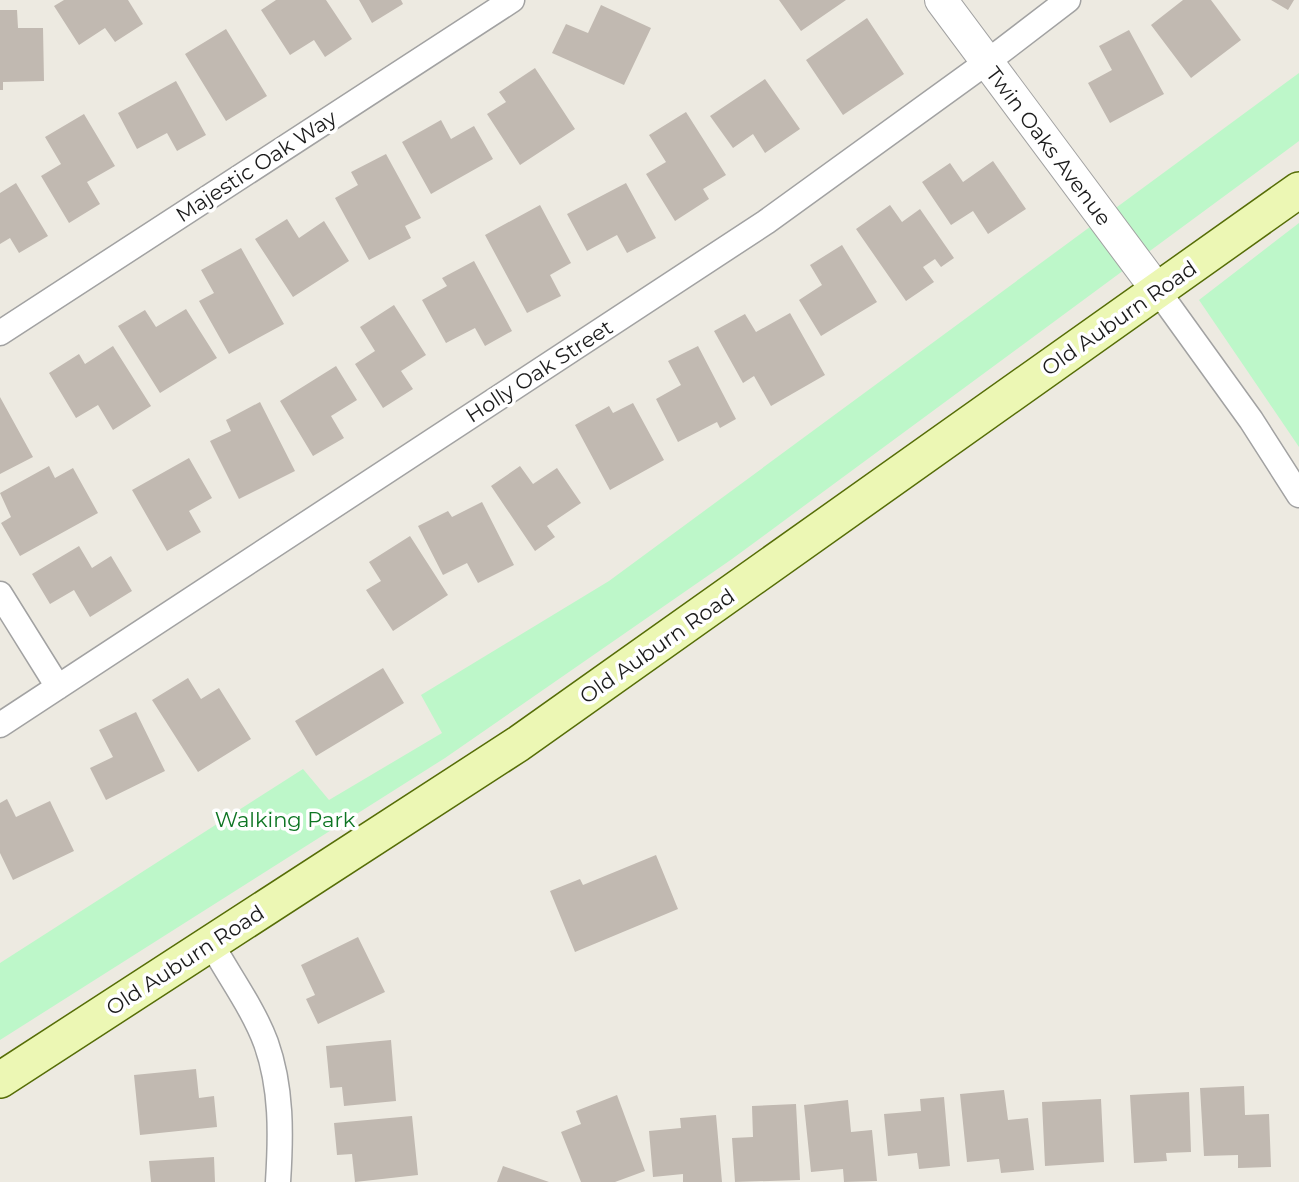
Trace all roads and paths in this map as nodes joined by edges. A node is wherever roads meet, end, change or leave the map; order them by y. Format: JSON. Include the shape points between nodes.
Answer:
{"nodes":[{"id":1,"x":512,"y":0,"type":"edge"},
{"id":2,"x":941,"y":0,"type":"edge"},
{"id":3,"x":1068,"y":0,"type":"edge"},
{"id":4,"x":987,"y":62,"type":"junction"},
{"id":5,"x":1299,"y":190,"type":"edge"},
{"id":6,"x":1158,"y":291,"type":"junction"},
{"id":7,"x":0,"y":333,"type":"edge"},
{"id":8,"x":1299,"y":495,"type":"edge"},
{"id":9,"x":0,"y":594,"type":"edge"},
{"id":10,"x":58,"y":687,"type":"junction"},
{"id":11,"x":0,"y":725,"type":"edge"},
{"id":12,"x":211,"y":943,"type":"junction"},
{"id":13,"x":0,"y":1080,"type":"edge"},
{"id":14,"x":278,"y":1182,"type":"edge"}],
"edges":[{"from":1,"to":7,"type":"street","name":"Majestic Oak Way"},
{"from":2,"to":4,"type":"street","name":"Twin Oaks Avenue"},
{"from":3,"to":4,"type":"street","name":"Holly Oak Street"},
{"from":4,"to":6,"type":"street","name":"Twin Oaks Avenue"},
{"from":4,"to":10,"type":"street","name":"Holly Oak Street","via":[[766,222]]},
{"from":5,"to":6,"type":"main road","name":"Old Auburn Road"},
{"from":6,"to":8,"type":"street"},
{"from":6,"to":12,"type":"main road","name":"Old Auburn Road","via":[[519,744]]},
{"from":9,"to":10,"type":"street"},
{"from":10,"to":11,"type":"street","name":"Holly Oak Street"},
{"from":12,"to":13,"type":"main road","name":"Old Auburn Road"},
{"from":12,"to":14,"type":"street","via":[[255,1021],[275,1074],[281,1131]]}]}
